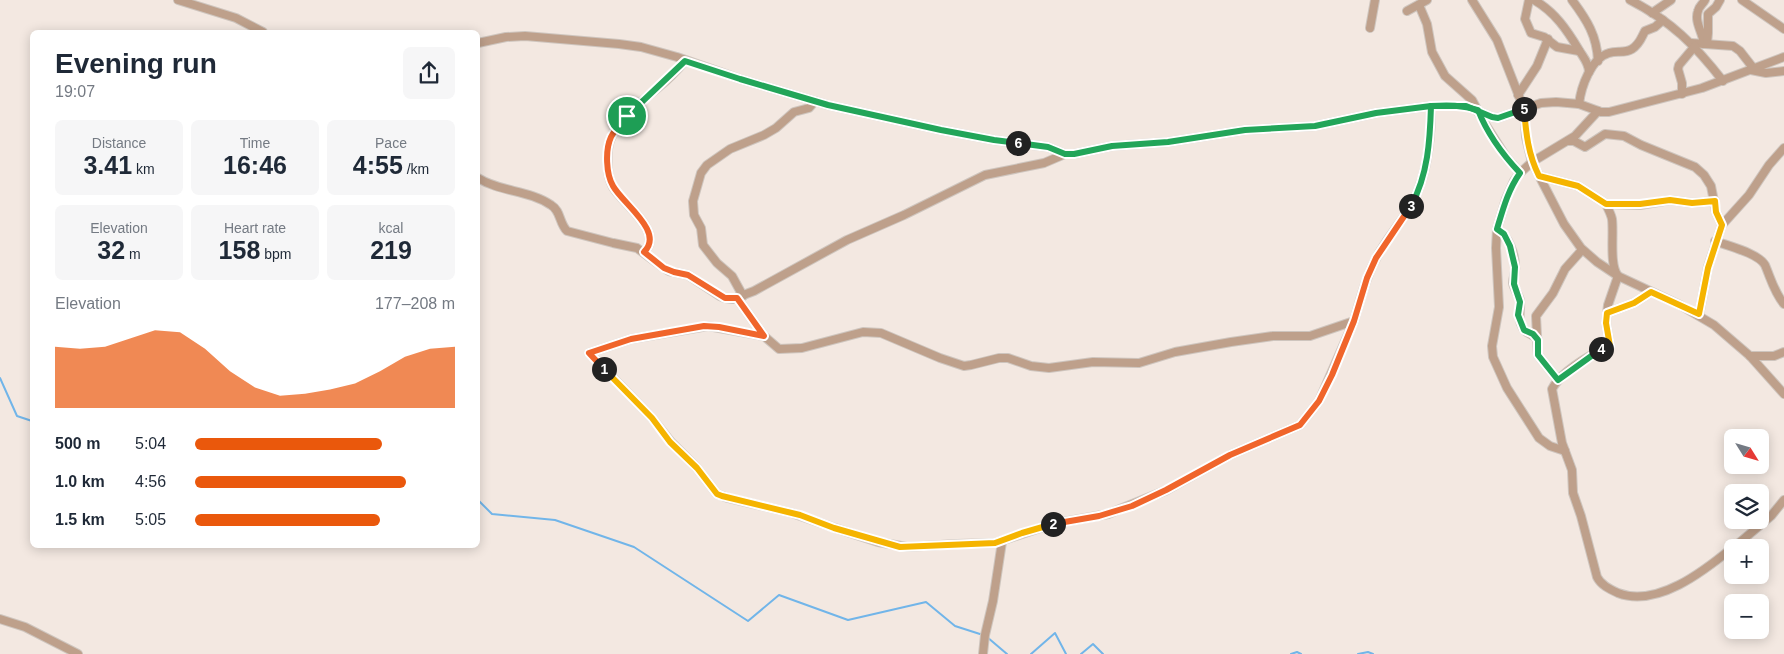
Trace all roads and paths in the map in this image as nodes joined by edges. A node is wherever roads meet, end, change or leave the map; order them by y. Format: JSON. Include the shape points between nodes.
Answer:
{"nodes":[{"id":1,"x":178,"y":0,"type":"edge"},
{"id":2,"x":1375,"y":0,"type":"edge"},
{"id":3,"x":1427,"y":0,"type":"edge"},
{"id":4,"x":1472,"y":0,"type":"edge"},
{"id":5,"x":1530,"y":0,"type":"edge"},
{"id":6,"x":1534,"y":0,"type":"edge"},
{"id":7,"x":1547,"y":0,"type":"edge"},
{"id":8,"x":1572,"y":0,"type":"edge"},
{"id":9,"x":1630,"y":0,"type":"edge"},
{"id":10,"x":1671,"y":0,"type":"edge"},
{"id":11,"x":1705,"y":0,"type":"edge"},
{"id":12,"x":1720,"y":0,"type":"edge"},
{"id":13,"x":1742,"y":0,"type":"edge"},
{"id":14,"x":1418,"y":6,"type":"junction"},
{"id":15,"x":1548,"y":10,"type":"junction"},
{"id":16,"x":1408,"y":11,"type":"dead end"},
{"id":17,"x":1652,"y":13,"type":"junction"},
{"id":18,"x":1663,"y":20,"type":"junction"},
{"id":19,"x":1370,"y":28,"type":"dead end"},
{"id":20,"x":1784,"y":28,"type":"edge"},
{"id":21,"x":259,"y":30,"type":"edge"},
{"id":22,"x":1548,"y":40,"type":"junction"},
{"id":23,"x":480,"y":43,"type":"edge"},
{"id":24,"x":1693,"y":44,"type":"junction"},
{"id":25,"x":1705,"y":44,"type":"junction"},
{"id":26,"x":1579,"y":51,"type":"junction"},
{"id":27,"x":1784,"y":57,"type":"edge"},
{"id":28,"x":685,"y":61,"type":"junction"},
{"id":29,"x":1598,"y":61,"type":"junction"},
{"id":30,"x":1752,"y":70,"type":"junction"},
{"id":31,"x":1784,"y":71,"type":"edge"},
{"id":32,"x":1589,"y":72,"type":"junction"},
{"id":33,"x":1723,"y":81,"type":"junction"},
{"id":34,"x":1682,"y":94,"type":"junction"},
{"id":35,"x":1518,"y":95,"type":"junction"},
{"id":36,"x":815,"y":101,"type":"junction"},
{"id":37,"x":1579,"y":104,"type":"junction"},
{"id":38,"x":1431,"y":106,"type":"junction"},
{"id":39,"x":1524,"y":109,"type":"junction"},
{"id":40,"x":1478,"y":110,"type":"junction"},
{"id":41,"x":1598,"y":111,"type":"junction"},
{"id":42,"x":1568,"y":141,"type":"junction"},
{"id":43,"x":1784,"y":148,"type":"edge"},
{"id":44,"x":1065,"y":154,"type":"junction"},
{"id":45,"x":1532,"y":162,"type":"junction"},
{"id":46,"x":1520,"y":173,"type":"junction"},
{"id":47,"x":1539,"y":176,"type":"junction"},
{"id":48,"x":480,"y":179,"type":"edge"},
{"id":49,"x":1715,"y":201,"type":"junction"},
{"id":50,"x":1606,"y":204,"type":"junction"},
{"id":51,"x":1722,"y":225,"type":"junction"},
{"id":52,"x":1497,"y":229,"type":"junction"},
{"id":53,"x":1715,"y":241,"type":"junction"},
{"id":54,"x":1582,"y":250,"type":"junction"},
{"id":55,"x":644,"y":252,"type":"junction"},
{"id":56,"x":1618,"y":276,"type":"junction"},
{"id":57,"x":1651,"y":292,"type":"junction"},
{"id":58,"x":740,"y":297,"type":"junction"},
{"id":59,"x":1784,"y":304,"type":"edge"},
{"id":60,"x":1607,"y":313,"type":"junction"},
{"id":61,"x":1699,"y":314,"type":"junction"},
{"id":62,"x":1354,"y":321,"type":"junction"},
{"id":63,"x":764,"y":336,"type":"junction"},
{"id":64,"x":1538,"y":340,"type":"junction"},
{"id":65,"x":1784,"y":352,"type":"edge"},
{"id":66,"x":1750,"y":356,"type":"junction"},
{"id":67,"x":1558,"y":380,"type":"junction"},
{"id":68,"x":1784,"y":394,"type":"edge"},
{"id":69,"x":1565,"y":451,"type":"junction"},
{"id":70,"x":1784,"y":500,"type":"edge"},
{"id":71,"x":1744,"y":539,"type":"edge"},
{"id":72,"x":1002,"y":542,"type":"junction"},
{"id":73,"x":1724,"y":554,"type":"edge"},
{"id":74,"x":0,"y":619,"type":"edge"},
{"id":75,"x":78,"y":654,"type":"edge"},
{"id":76,"x":983,"y":654,"type":"edge"}],
"edges":[{"from":1,"to":21,"type":"street","via":[[236,18]]},
{"from":2,"to":19,"type":"street"},
{"from":3,"to":14,"type":"street"},
{"from":4,"to":35,"type":"street","via":[[1498,40]]},
{"from":5,"to":22,"type":"street","via":[[1525,19],[1529,30]]},
{"from":6,"to":15,"type":"street"},
{"from":7,"to":15,"type":"street"},
{"from":8,"to":29,"type":"street","via":[[1590,26]]},
{"from":9,"to":17,"type":"street"},
{"from":10,"to":17,"type":"street"},
{"from":11,"to":25,"type":"street","via":[[1698,8],[1697,18]]},
{"from":12,"to":25,"type":"street","via":[[1708,14]]},
{"from":13,"to":20,"type":"street"},
{"from":14,"to":16,"type":"street"},
{"from":14,"to":40,"type":"street","via":[[1427,24],[1432,52],[1441,69]]},
{"from":15,"to":26,"type":"street","via":[[1564,27]]},
{"from":17,"to":18,"type":"street"},
{"from":18,"to":24,"type":"street"},
{"from":18,"to":29,"type":"street","via":[[1645,31],[1633,49],[1611,52]]},
{"from":22,"to":26,"type":"street","via":[[1557,48]]},
{"from":22,"to":35,"type":"street","via":[[1537,66]]},
{"from":23,"to":28,"type":"street","via":[[516,36],[558,38],[641,47]]},
{"from":24,"to":25,"type":"street"},
{"from":24,"to":33,"type":"street"},
{"from":24,"to":34,"type":"street","via":[[1678,65]]},
{"from":25,"to":30,"type":"street","via":[[1733,46]]},
{"from":26,"to":32,"type":"street","via":[[1588,64]]},
{"from":27,"to":30,"type":"street"},
{"from":28,"to":36,"type":"street"},
{"from":28,"to":55,"type":"street","via":[[634,108],[610,139],[610,179],[651,236],[651,244]]},
{"from":29,"to":32,"type":"street"},
{"from":30,"to":31,"type":"street","via":[[1766,73]]},
{"from":30,"to":33,"type":"street"},
{"from":32,"to":37,"type":"street"},
{"from":33,"to":34,"type":"street"},
{"from":34,"to":41,"type":"street","via":[[1614,112]]},
{"from":35,"to":39,"type":"street"},
{"from":36,"to":44,"type":"street","via":[[941,130],[1048,147]]},
{"from":36,"to":58,"type":"street","via":[[764,135],[730,148],[701,173],[692,201],[703,245],[732,276]]},
{"from":37,"to":39,"type":"street","via":[[1541,103]]},
{"from":37,"to":41,"type":"street"},
{"from":38,"to":40,"type":"street","via":[[1455,105]]},
{"from":38,"to":44,"type":"street","via":[[1315,126],[1245,130]]},
{"from":38,"to":62,"type":"street","via":[[1428,152],[1420,187],[1403,220],[1376,258]]},
{"from":39,"to":40,"type":"street","via":[[1498,118]]},
{"from":39,"to":45,"type":"street"},
{"from":40,"to":46,"type":"street","via":[[1506,157]]},
{"from":41,"to":42,"type":"street"},
{"from":42,"to":45,"type":"street"},
{"from":42,"to":49,"type":"street","via":[[1585,146],[1605,134],[1628,138],[1700,171],[1711,186]]},
{"from":43,"to":51,"type":"street"},
{"from":44,"to":58,"type":"street","via":[[1044,163],[996,172],[968,182],[847,240],[772,283]]},
{"from":45,"to":46,"type":"street"},
{"from":45,"to":47,"type":"street"},
{"from":46,"to":52,"type":"street","via":[[1506,199]]},
{"from":47,"to":50,"type":"street","via":[[1578,186]]},
{"from":47,"to":54,"type":"street","via":[[1564,224]]},
{"from":48,"to":55,"type":"street","via":[[547,202],[556,208],[567,230]]},
{"from":49,"to":50,"type":"street"},
{"from":49,"to":51,"type":"street"},
{"from":50,"to":56,"type":"street","via":[[1612,220]]},
{"from":51,"to":53,"type":"street"},
{"from":52,"to":64,"type":"street","via":[[1509,243],[1515,264],[1514,284],[1522,327]]},
{"from":52,"to":69,"type":"street","via":[[1499,307],[1493,357],[1507,388],[1539,438]]},
{"from":53,"to":59,"type":"street","via":[[1761,260]]},
{"from":53,"to":61,"type":"street"},
{"from":54,"to":56,"type":"street"},
{"from":54,"to":64,"type":"street","via":[[1564,269],[1553,292],[1537,312]]},
{"from":55,"to":58,"type":"street","via":[[664,268],[688,275],[725,298]]},
{"from":56,"to":57,"type":"street"},
{"from":56,"to":60,"type":"street"},
{"from":57,"to":60,"type":"street","via":[[1634,303]]},
{"from":57,"to":61,"type":"street"},
{"from":58,"to":63,"type":"street"},
{"from":60,"to":67,"type":"street","via":[[1609,347],[1587,358]]},
{"from":61,"to":66,"type":"street"},
{"from":62,"to":63,"type":"street","via":[[1310,336],[1273,336],[1231,342],[1175,352],[1149,362],[1093,362],[1049,368],[1008,358],[964,366],[873,332],[788,350],[779,350]]},
{"from":62,"to":72,"type":"street","via":[[1319,401],[1300,425],[1235,452],[1132,506],[1040,527]]},
{"from":63,"to":72,"type":"street","via":[[704,326],[631,339],[589,353],[643,408],[717,494],[800,515],[900,547]]},
{"from":64,"to":67,"type":"street","via":[[1538,355]]},
{"from":65,"to":66,"type":"street","via":[[1774,356]]},
{"from":66,"to":68,"type":"street"},
{"from":67,"to":69,"type":"street","via":[[1552,391]]},
{"from":69,"to":73,"type":"street","via":[[1572,470],[1573,493],[1595,570],[1600,582],[1608,588],[1634,597],[1662,592],[1684,582]]},
{"from":70,"to":71,"type":"street"},
{"from":72,"to":76,"type":"street"},
{"from":74,"to":75,"type":"street","via":[[25,627]]}]}
